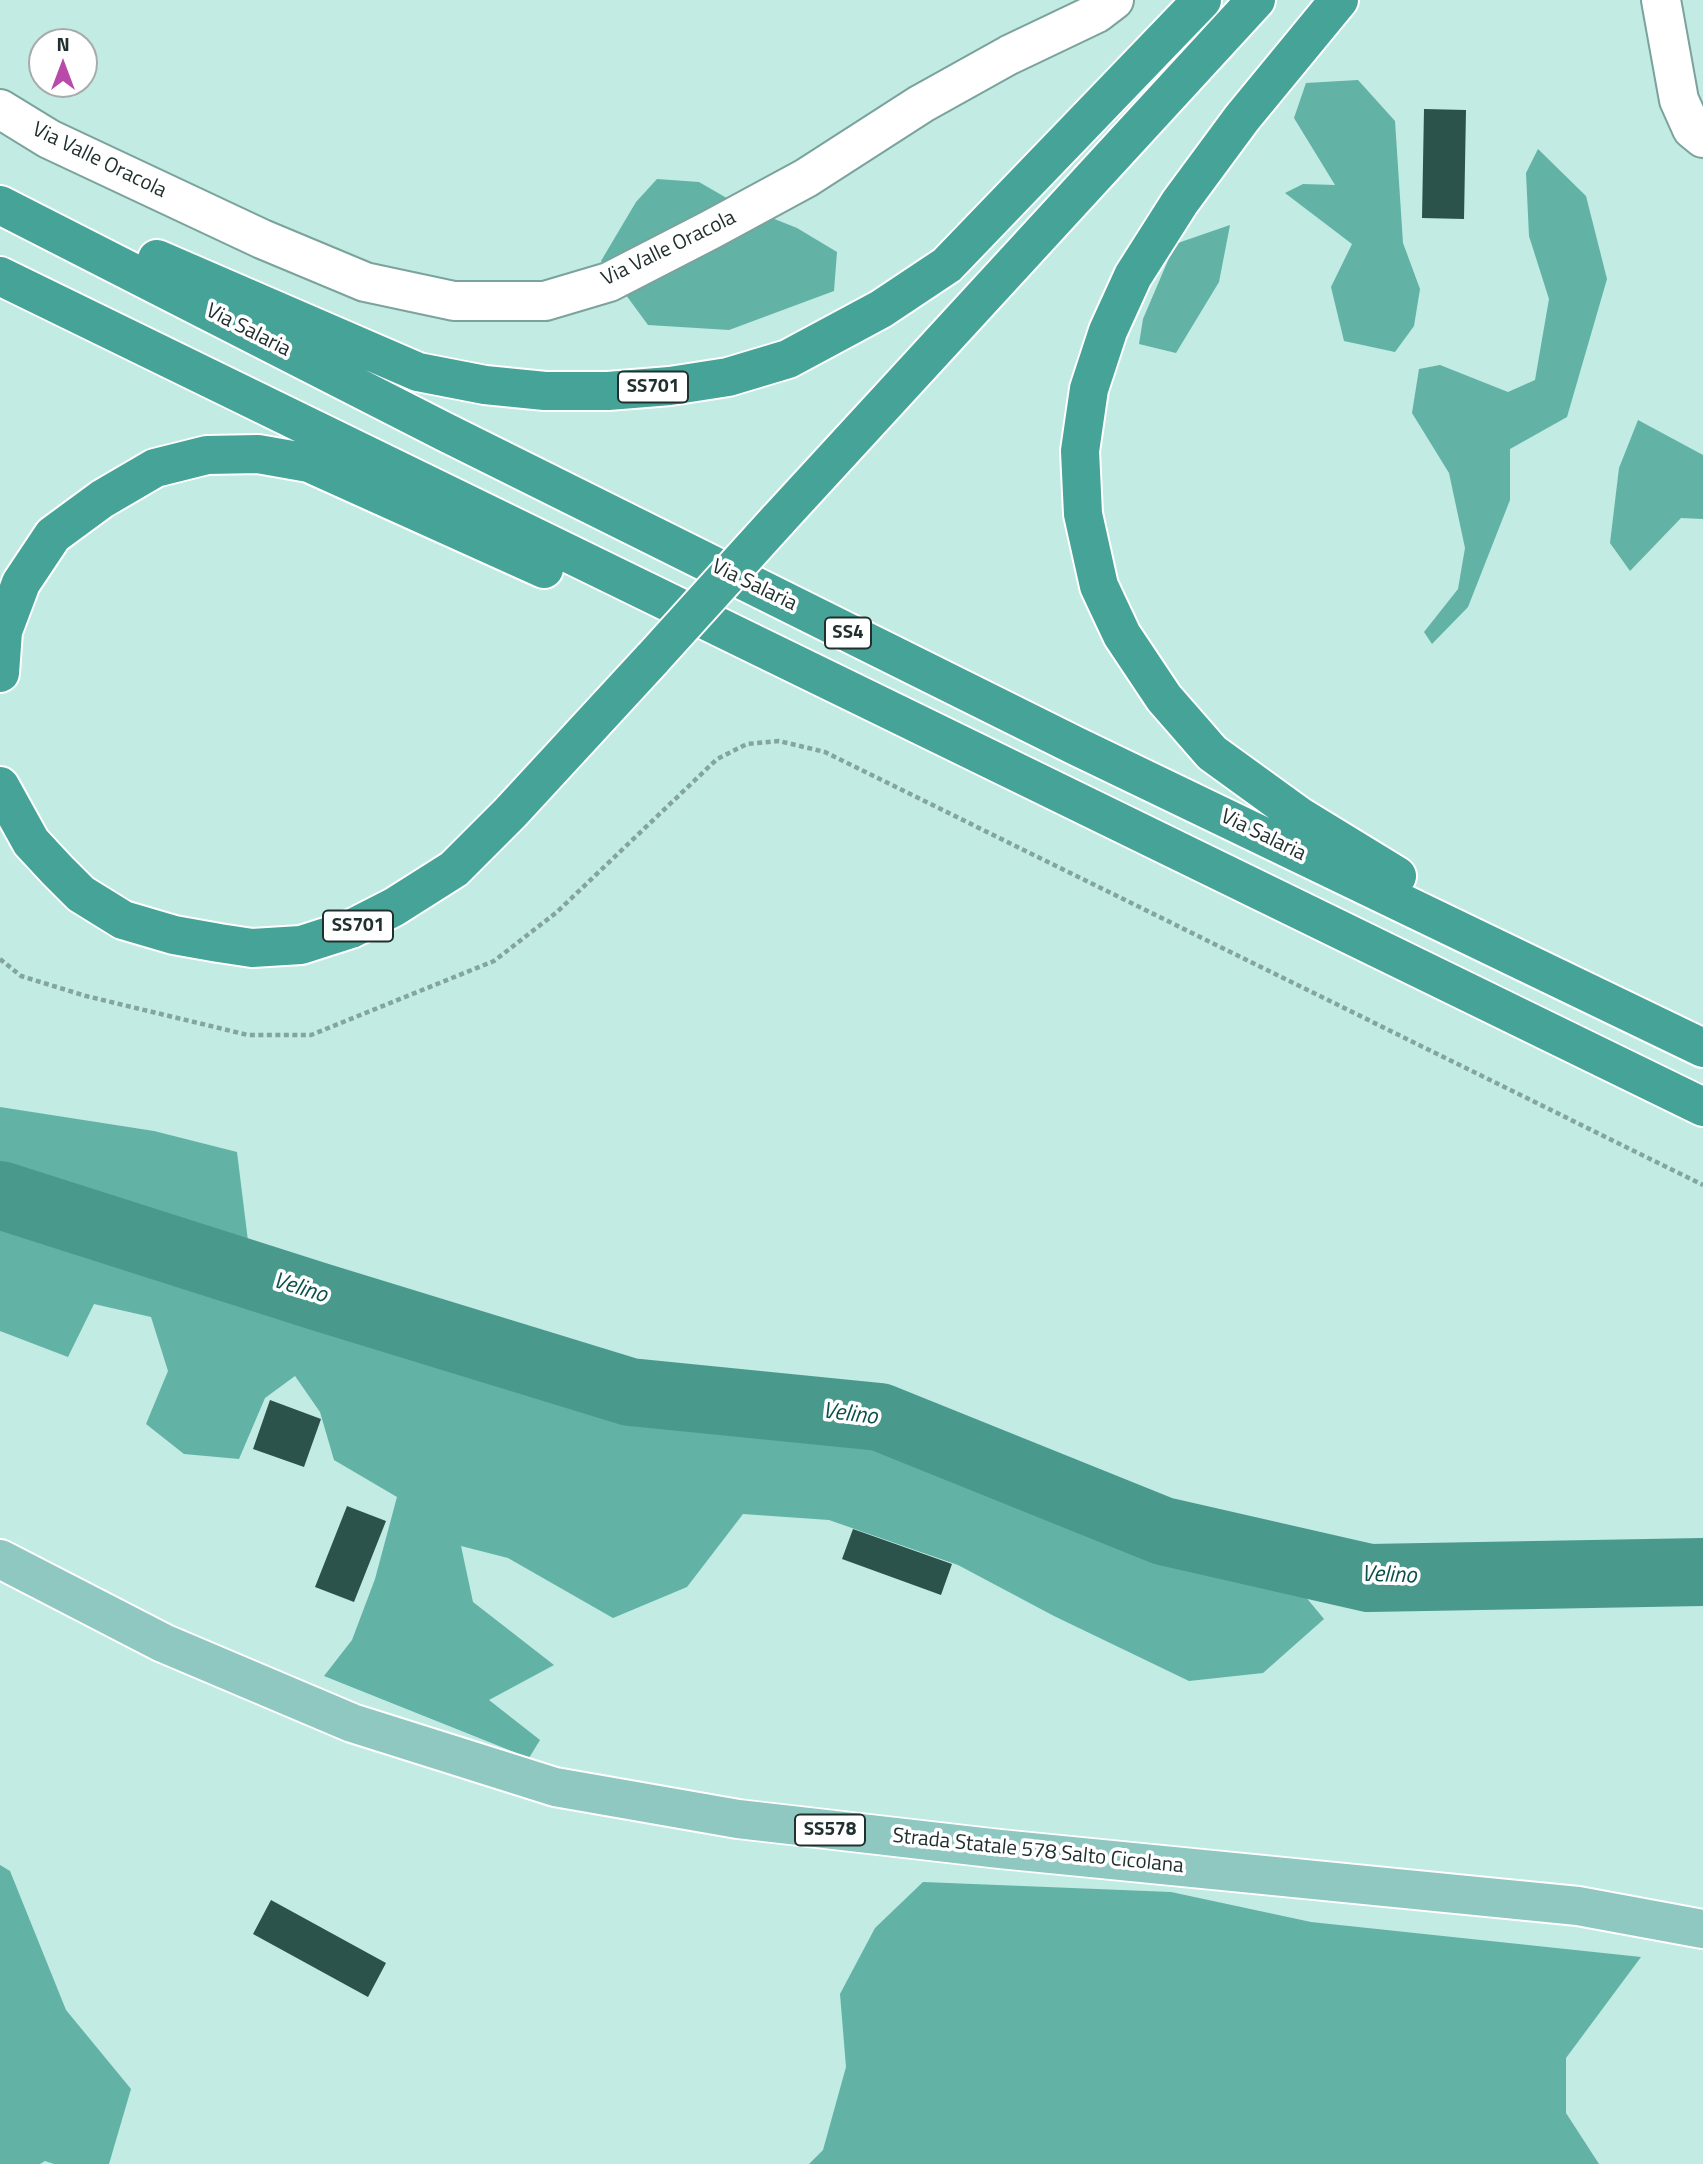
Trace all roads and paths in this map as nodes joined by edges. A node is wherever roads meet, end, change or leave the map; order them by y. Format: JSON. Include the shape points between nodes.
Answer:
{"nodes":[{"id":1,"x":1114,"y":0,"type":"edge"},
{"id":2,"x":1202,"y":0,"type":"edge"},
{"id":3,"x":1256,"y":0,"type":"edge"},
{"id":4,"x":1339,"y":0,"type":"edge"},
{"id":5,"x":1661,"y":0,"type":"edge"},
{"id":6,"x":0,"y":108,"type":"edge"},
{"id":7,"x":1703,"y":138,"type":"edge"},
{"id":8,"x":0,"y":191,"type":"edge"},
{"id":9,"x":0,"y":205,"type":"edge"},
{"id":10,"x":0,"y":276,"type":"edge"},
{"id":11,"x":0,"y":673,"type":"edge"},
{"id":12,"x":0,"y":759,"type":"edge"},
{"id":13,"x":7,"y":797,"type":"edge"},
{"id":14,"x":1111,"y":817,"type":"junction"},
{"id":15,"x":0,"y":959,"type":"edge"},
{"id":16,"x":1585,"y":990,"type":"junction"},
{"id":17,"x":1703,"y":1048,"type":"edge"},
{"id":18,"x":1703,"y":1107,"type":"edge"},
{"id":19,"x":1703,"y":1185,"type":"edge"},
{"id":20,"x":0,"y":1559,"type":"edge"},
{"id":21,"x":1703,"y":1929,"type":"edge"}],
"edges":[{"from":1,"to":6,"type":"street","name":"Via Valle Oracola","via":[[932,98],[806,178],[710,230],[609,282],[545,300],[454,300],[365,282],[49,139]]},
{"from":2,"to":8,"type":"highway","number":"SS701","via":[[947,265],[881,309],[788,359],[728,377],[608,391],[545,391],[418,372]]},
{"from":3,"to":13,"type":"highway","number":"SS701","bridge":true,"via":[[454,869],[351,929],[300,945],[230,945],[123,920],[81,894],[31,842]]},
{"from":4,"to":16,"type":"highway","via":[[1180,202],[1133,276],[1108,331],[1089,388],[1080,451],[1083,514],[1099,586],[1122,635],[1164,698],[1212,753],[1299,816]]},
{"from":5,"to":7,"type":"street","via":[[1679,100],[1692,130]]},
{"from":9,"to":16,"type":"highway","name":"Via Salaria","number":"SS4","via":[[1064,740]]},
{"from":10,"to":14,"type":"highway","number":"SS4"},
{"from":11,"to":14,"type":"highway","via":[[4,631],[21,583],[52,535],[155,468],[207,455],[258,454],[309,463],[812,692]]},
{"from":12,"to":13,"type":"highway","number":"SS701"},
{"from":14,"to":18,"type":"highway","number":"SS4"},
{"from":15,"to":19,"type":"path","via":[[21,976],[86,996],[248,1035],[311,1035],[494,961],[557,912],[717,759],[747,744],[779,741],[825,752]]},
{"from":16,"to":17,"type":"highway","name":"Via Salaria","number":"SS4"},
{"from":20,"to":21,"type":"main road","name":"Strada Statale 578 Salto Cicolana","number":"SS578","via":[[163,1643],[352,1723],[555,1787],[738,1819],[1578,1906]]}]}
